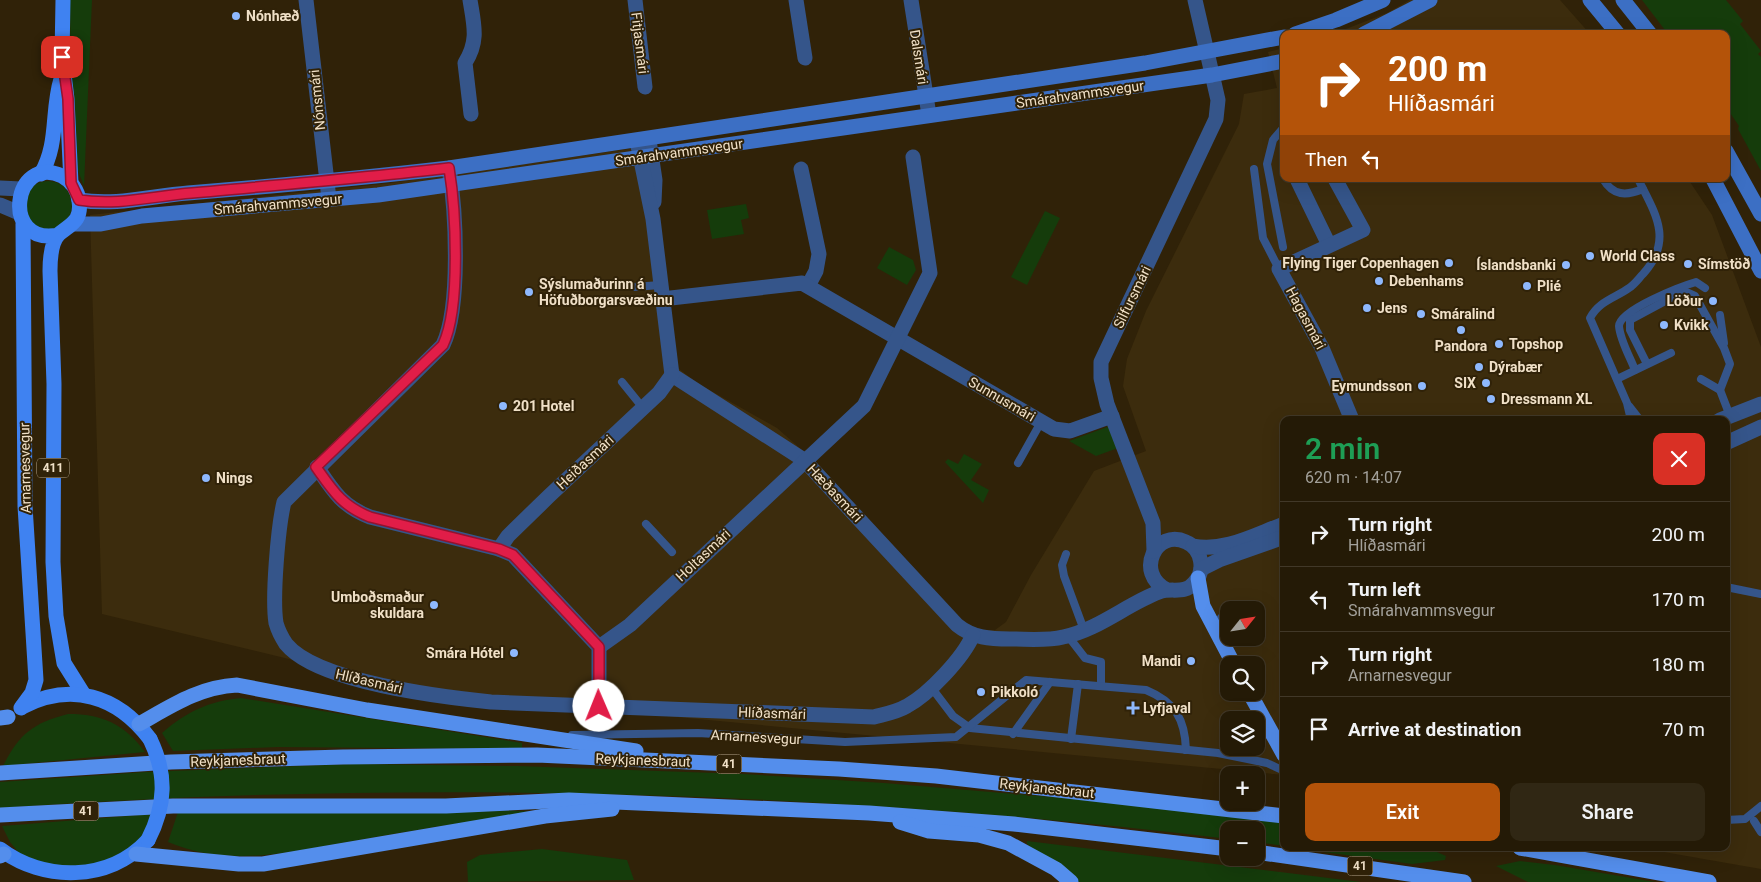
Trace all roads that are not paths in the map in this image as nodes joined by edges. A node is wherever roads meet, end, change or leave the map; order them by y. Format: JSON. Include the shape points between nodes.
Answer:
{"nodes":[{"id":1,"x":63,"y":0,"type":"edge"},
{"id":2,"x":306,"y":0,"type":"edge"},
{"id":3,"x":470,"y":0,"type":"edge"},
{"id":4,"x":634,"y":0,"type":"edge"},
{"id":5,"x":796,"y":0,"type":"edge"},
{"id":6,"x":911,"y":0,"type":"edge"},
{"id":7,"x":1194,"y":0,"type":"edge"},
{"id":8,"x":1383,"y":0,"type":"edge"},
{"id":9,"x":1430,"y":0,"type":"edge"},
{"id":10,"x":1590,"y":0,"type":"edge"},
{"id":11,"x":1623,"y":0,"type":"edge"},
{"id":12,"x":1307,"y":30,"type":"edge"},
{"id":13,"x":1372,"y":30,"type":"edge"},
{"id":14,"x":1615,"y":30,"type":"edge"},
{"id":15,"x":1647,"y":30,"type":"edge"},
{"id":16,"x":1280,"y":38,"type":"edge"},
{"id":17,"x":1207,"y":53,"type":"junction"},
{"id":18,"x":805,"y":58,"type":"dead end"},
{"id":19,"x":1280,"y":64,"type":"edge"},
{"id":20,"x":63,"y":73,"type":"junction"},
{"id":21,"x":1212,"y":75,"type":"junction"},
{"id":22,"x":645,"y":87,"type":"dead end"},
{"id":23,"x":926,"y":97,"type":"junction"},
{"id":24,"x":471,"y":114,"type":"dead end"},
{"id":25,"x":928,"y":115,"type":"junction"},
{"id":26,"x":1280,"y":132,"type":"edge"},
{"id":27,"x":643,"y":140,"type":"junction"},
{"id":28,"x":645,"y":157,"type":"junction"},
{"id":29,"x":913,"y":157,"type":"dead end"},
{"id":30,"x":1730,"y":158,"type":"edge"},
{"id":31,"x":449,"y":168,"type":"junction"},
{"id":32,"x":801,"y":169,"type":"dead end"},
{"id":33,"x":1254,"y":169,"type":"dead end"},
{"id":34,"x":42,"y":174,"type":"junction"},
{"id":35,"x":327,"y":182,"type":"junction"},
{"id":36,"x":1298,"y":182,"type":"edge"},
{"id":37,"x":1336,"y":182,"type":"edge"},
{"id":38,"x":1605,"y":182,"type":"edge"},
{"id":39,"x":1640,"y":182,"type":"edge"},
{"id":40,"x":1715,"y":182,"type":"edge"},
{"id":41,"x":71,"y":183,"type":"junction"},
{"id":42,"x":452,"y":185,"type":"junction"},
{"id":43,"x":0,"y":188,"type":"edge"},
{"id":44,"x":21,"y":189,"type":"junction"},
{"id":45,"x":1643,"y":189,"type":"junction"},
{"id":46,"x":329,"y":199,"type":"junction"},
{"id":47,"x":79,"y":200,"type":"junction"},
{"id":48,"x":0,"y":205,"type":"edge"},
{"id":49,"x":1761,"y":214,"type":"edge"},
{"id":50,"x":20,"y":218,"type":"junction"},
{"id":51,"x":73,"y":224,"type":"junction"},
{"id":52,"x":58,"y":235,"type":"junction"},
{"id":53,"x":1330,"y":245,"type":"junction"},
{"id":54,"x":1283,"y":248,"type":"dead end"},
{"id":55,"x":1279,"y":268,"type":"junction"},
{"id":56,"x":1761,"y":271,"type":"edge"},
{"id":57,"x":808,"y":286,"type":"junction"},
{"id":58,"x":634,"y":287,"type":"dead end"},
{"id":59,"x":1706,"y":288,"type":"dead end"},
{"id":60,"x":661,"y":292,"type":"junction"},
{"id":61,"x":1720,"y":314,"type":"dead end"},
{"id":62,"x":898,"y":338,"type":"junction"},
{"id":63,"x":1724,"y":348,"type":"junction"},
{"id":64,"x":1671,"y":353,"type":"dead end"},
{"id":65,"x":1647,"y":364,"type":"junction"},
{"id":66,"x":1635,"y":370,"type":"junction"},
{"id":67,"x":672,"y":375,"type":"junction"},
{"id":68,"x":1617,"y":379,"type":"junction"},
{"id":69,"x":1701,"y":379,"type":"dead end"},
{"id":70,"x":622,"y":382,"type":"dead end"},
{"id":71,"x":1720,"y":390,"type":"junction"},
{"id":72,"x":1626,"y":403,"type":"junction"},
{"id":73,"x":1761,"y":404,"type":"edge"},
{"id":74,"x":643,"y":408,"type":"junction"},
{"id":75,"x":1112,"y":416,"type":"junction"},
{"id":76,"x":1350,"y":416,"type":"edge"},
{"id":77,"x":1630,"y":416,"type":"edge"},
{"id":78,"x":1637,"y":416,"type":"edge"},
{"id":79,"x":1725,"y":416,"type":"edge"},
{"id":80,"x":1730,"y":416,"type":"edge"},
{"id":81,"x":1041,"y":422,"type":"junction"},
{"id":82,"x":1761,"y":427,"type":"edge"},
{"id":83,"x":1730,"y":441,"type":"edge"},
{"id":84,"x":804,"y":460,"type":"junction"},
{"id":85,"x":1018,"y":463,"type":"dead end"},
{"id":86,"x":316,"y":467,"type":"junction"},
{"id":87,"x":1153,"y":523,"type":"junction"},
{"id":88,"x":646,"y":524,"type":"dead end"},
{"id":89,"x":1280,"y":526,"type":"edge"},
{"id":90,"x":1280,"y":539,"type":"edge"},
{"id":91,"x":1173,"y":540,"type":"junction"},
{"id":92,"x":1193,"y":546,"type":"junction"},
{"id":93,"x":499,"y":549,"type":"junction"},
{"id":94,"x":1154,"y":551,"type":"junction"},
{"id":95,"x":672,"y":552,"type":"dead end"},
{"id":96,"x":1066,"y":554,"type":"dead end"},
{"id":97,"x":1150,"y":570,"type":"junction"},
{"id":98,"x":1200,"y":574,"type":"junction"},
{"id":99,"x":1730,"y":588,"type":"edge"},
{"id":100,"x":1167,"y":590,"type":"junction"},
{"id":101,"x":1761,"y":594,"type":"edge"},
{"id":102,"x":1126,"y":607,"type":"junction"},
{"id":103,"x":1220,"y":619,"type":"edge"},
{"id":104,"x":1084,"y":630,"type":"junction"},
{"id":105,"x":1217,"y":633,"type":"junction"},
{"id":106,"x":973,"y":636,"type":"junction"},
{"id":107,"x":1068,"y":636,"type":"junction"},
{"id":108,"x":599,"y":647,"type":"junction"},
{"id":109,"x":1229,"y":656,"type":"edge"},
{"id":110,"x":1050,"y":682,"type":"junction"},
{"id":111,"x":1078,"y":684,"type":"junction"},
{"id":112,"x":1101,"y":686,"type":"junction"},
{"id":113,"x":931,"y":687,"type":"junction"},
{"id":114,"x":84,"y":695,"type":"junction"},
{"id":115,"x":1254,"y":701,"type":"edge"},
{"id":116,"x":599,"y":706,"type":"junction"},
{"id":117,"x":21,"y":708,"type":"junction"},
{"id":118,"x":3,"y":720,"type":"edge"},
{"id":119,"x":139,"y":724,"type":"junction"},
{"id":120,"x":970,"y":728,"type":"junction"},
{"id":121,"x":1014,"y":734,"type":"junction"},
{"id":122,"x":540,"y":736,"type":"junction"},
{"id":123,"x":1072,"y":739,"type":"junction"},
{"id":124,"x":1280,"y":748,"type":"edge"},
{"id":125,"x":1186,"y":750,"type":"junction"},
{"id":126,"x":701,"y":762,"type":"junction"},
{"id":127,"x":1280,"y":769,"type":"edge"},
{"id":128,"x":0,"y":773,"type":"edge"},
{"id":129,"x":666,"y":803,"type":"junction"},
{"id":130,"x":1761,"y":806,"type":"edge"},
{"id":131,"x":869,"y":813,"type":"junction"},
{"id":132,"x":0,"y":815,"type":"edge"},
{"id":133,"x":1280,"y":816,"type":"edge"},
{"id":134,"x":1730,"y":820,"type":"edge"},
{"id":135,"x":1754,"y":821,"type":"dead end"},
{"id":136,"x":1761,"y":832,"type":"edge"},
{"id":137,"x":1220,"y":848,"type":"edge"},
{"id":138,"x":1537,"y":851,"type":"edge"},
{"id":139,"x":1,"y":853,"type":"edge"},
{"id":140,"x":1265,"y":853,"type":"edge"},
{"id":141,"x":136,"y":854,"type":"junction"},
{"id":142,"x":111,"y":876,"type":"edge"},
{"id":143,"x":43,"y":879,"type":"edge"},
{"id":144,"x":1071,"y":882,"type":"edge"},
{"id":145,"x":1464,"y":882,"type":"edge"},
{"id":146,"x":1709,"y":882,"type":"edge"}],
"edges":[{"from":1,"to":20,"type":"main road"},
{"from":2,"to":35,"type":"street","name":"Nónsmári"},
{"from":3,"to":24,"type":"street","via":[[475,37],[473,51],[465,63]]},
{"from":4,"to":22,"type":"street","name":"Fitjasmári"},
{"from":5,"to":18,"type":"street"},
{"from":6,"to":23,"type":"street","name":"Dalsmári"},
{"from":7,"to":17,"type":"street","name":"Silfursmári"},
{"from":8,"to":12,"type":"main road"},
{"from":9,"to":13,"type":"main road"},
{"from":10,"to":14,"type":"main road"},
{"from":11,"to":15,"type":"main road"},
{"from":16,"to":17,"type":"main road","name":"Smárahvammsvegur"},
{"from":17,"to":21,"type":"street","name":"Silfursmári"},
{"from":17,"to":23,"type":"main road","name":"Smárahvammsvegur"},
{"from":19,"to":21,"type":"main road","name":"Smárahvammsvegur"},
{"from":20,"to":34,"type":"main road","via":[[52,152]]},
{"from":20,"to":41,"type":"main road","via":[[68,99]]},
{"from":21,"to":25,"type":"main road","name":"Smárahvammsvegur"},
{"from":21,"to":75,"type":"street","name":"Silfursmári","via":[[1218,106],[1212,131],[1101,362],[1102,386]]},
{"from":23,"to":25,"type":"street","name":"Dalsmári"},
{"from":23,"to":27,"type":"main road","name":"Smárahvammsvegur"},
{"from":25,"to":28,"type":"main road","name":"Smárahvammsvegur"},
{"from":26,"to":54,"type":"lane","via":[[1273,140],[1268,164]]},
{"from":27,"to":28,"type":"street"},
{"from":27,"to":31,"type":"main road","name":"Smárahvammsvegur"},
{"from":28,"to":42,"type":"main road","name":"Smárahvammsvegur"},
{"from":28,"to":60,"type":"street","via":[[655,180],[652,219]]},
{"from":29,"to":62,"type":"street","via":[[918,218],[930,273]]},
{"from":30,"to":49,"type":"main road"},
{"from":31,"to":35,"type":"main road","name":"Smárahvammsvegur"},
{"from":31,"to":42,"type":"street","name":"Hlíðasmári"},
{"from":32,"to":57,"type":"street","via":[[819,254],[816,271]]},
{"from":33,"to":55,"type":"lane","via":[[1262,238]]},
{"from":34,"to":41,"type":"main road","via":[[58,174]]},
{"from":34,"to":44,"type":"main road","via":[[33,177]]},
{"from":35,"to":46,"type":"street","name":"Nónsmári"},
{"from":35,"to":47,"type":"main road","name":"Smárahvammsvegur","via":[[159,196],[108,204]]},
{"from":36,"to":53,"type":"street"},
{"from":37,"to":53,"type":"street","via":[[1363,230]]},
{"from":38,"to":45,"type":"lane","via":[[1619,194]]},
{"from":39,"to":45,"type":"lane"},
{"from":40,"to":56,"type":"main road"},
{"from":41,"to":47,"type":"main road"},
{"from":42,"to":46,"type":"main road","name":"Smárahvammsvegur"},
{"from":42,"to":86,"type":"street","name":"Hlíðasmári","via":[[453,301],[449,334],[443,345]]},
{"from":43,"to":44,"type":"street"},
{"from":44,"to":50,"type":"main road","name":"Arnarnesvegur","number":"411","via":[[16,204]]},
{"from":45,"to":68,"type":"lane","via":[[1657,218],[1660,245],[1650,266],[1631,287],[1602,303],[1590,318]]},
{"from":46,"to":51,"type":"main road","name":"Smárahvammsvegur","via":[[142,216],[101,224]]},
{"from":47,"to":51,"type":"main road","via":[[80,209]]},
{"from":48,"to":50,"type":"street"},
{"from":50,"to":52,"type":"main road","via":[[39,235]]},
{"from":50,"to":117,"type":"main road","name":"Arnarnesvegur","number":"411","via":[[25,506],[36,680],[32,693]]},
{"from":51,"to":52,"type":"main road"},
{"from":52,"to":114,"type":"main road","name":"Arnarnesvegur","number":"411","via":[[51,254],[50,271],[56,616],[64,664]]},
{"from":53,"to":55,"type":"street"},
{"from":55,"to":76,"type":"street","name":"Hagasmári","via":[[1322,348]]},
{"from":57,"to":60,"type":"street","name":"Sunnusmári","via":[[798,282]]},
{"from":57,"to":62,"type":"street","name":"Sunnusmári"},
{"from":58,"to":60,"type":"lane"},
{"from":59,"to":66,"type":"lane","via":[[1696,282],[1677,287],[1621,319],[1619,324]]},
{"from":60,"to":67,"type":"street"},
{"from":61,"to":63,"type":"lane"},
{"from":62,"to":81,"type":"street","name":"Sunnusmári"},
{"from":62,"to":84,"type":"street","via":[[864,406]]},
{"from":63,"to":65,"type":"lane","via":[[1695,296],[1684,292],[1630,320],[1630,330]]},
{"from":63,"to":71,"type":"lane","via":[[1730,364]]},
{"from":64,"to":65,"type":"lane"},
{"from":65,"to":66,"type":"lane"},
{"from":66,"to":68,"type":"lane"},
{"from":67,"to":74,"type":"street","name":"Heiðasmári"},
{"from":67,"to":84,"type":"street","name":"Hæðasmári"},
{"from":68,"to":72,"type":"lane"},
{"from":69,"to":71,"type":"lane"},
{"from":70,"to":74,"type":"lane"},
{"from":71,"to":79,"type":"lane"},
{"from":72,"to":77,"type":"lane"},
{"from":72,"to":78,"type":"lane"},
{"from":73,"to":80,"type":"street"},
{"from":74,"to":93,"type":"street","name":"Heiðasmári","via":[[508,536]]},
{"from":75,"to":81,"type":"street","name":"Sunnusmári","via":[[1066,432]]},
{"from":75,"to":87,"type":"street","name":"Silfursmári"},
{"from":81,"to":85,"type":"lane"},
{"from":82,"to":83,"type":"street"},
{"from":84,"to":106,"type":"street","name":"Hæðasmári","via":[[957,625]]},
{"from":84,"to":108,"type":"street","name":"Holtasmári","via":[[630,624]]},
{"from":86,"to":93,"type":"street","via":[[352,510],[445,538]]},
{"from":86,"to":116,"type":"street","name":"Hlíðasmári","via":[[284,502],[280,515],[276,623],[286,643],[299,656],[324,670],[435,696],[491,702]]},
{"from":87,"to":91,"type":"street","name":"Silfursmári"},
{"from":87,"to":94,"type":"street","name":"Silfursmári"},
{"from":88,"to":95,"type":"lane"},
{"from":89,"to":92,"type":"street","via":[[1226,546]]},
{"from":90,"to":98,"type":"street","via":[[1219,560]]},
{"from":91,"to":92,"type":"street"},
{"from":91,"to":94,"type":"street"},
{"from":92,"to":98,"type":"street","via":[[1200,556]]},
{"from":93,"to":108,"type":"street","via":[[513,555]]},
{"from":94,"to":97,"type":"street"},
{"from":96,"to":104,"type":"lane","via":[[1062,565],[1064,576]]},
{"from":97,"to":100,"type":"street","via":[[1156,582]]},
{"from":97,"to":102,"type":"street","via":[[1143,586]]},
{"from":98,"to":100,"type":"street","via":[[1188,588]]},
{"from":98,"to":105,"type":"highway","via":[[1203,606]]},
{"from":99,"to":101,"type":"lane"},
{"from":100,"to":102,"type":"street"},
{"from":102,"to":104,"type":"street"},
{"from":103,"to":105,"type":"lane"},
{"from":104,"to":107,"type":"street"},
{"from":105,"to":109,"type":"highway"},
{"from":106,"to":107,"type":"street","via":[[1050,639]]},
{"from":106,"to":113,"type":"street","name":"Hlíðasmári"},
{"from":107,"to":112,"type":"lane","via":[[1085,658],[1101,662]]},
{"from":108,"to":116,"type":"street"},
{"from":110,"to":111,"type":"lane"},
{"from":110,"to":120,"type":"lane","via":[[1026,680]]},
{"from":110,"to":121,"type":"lane"},
{"from":111,"to":112,"type":"lane"},
{"from":111,"to":123,"type":"lane"},
{"from":112,"to":125,"type":"lane","via":[[1146,690],[1163,697],[1181,720],[1186,734]]},
{"from":113,"to":116,"type":"street","name":"Hlíðasmári","via":[[908,706],[874,717]]},
{"from":113,"to":120,"type":"lane","via":[[953,716]]},
{"from":114,"to":117,"type":"main road","name":"Arnarnesvegur","number":"411","via":[[60,694]]},
{"from":114,"to":119,"type":"main road","name":"Arnarnesvegur","number":"411","via":[[105,700]]},
{"from":115,"to":124,"type":"highway"},
{"from":117,"to":118,"type":"main road","name":"Arnarnesvegur","number":"411"},
{"from":119,"to":122,"type":"highway","via":[[200,691],[237,685],[368,710]]},
{"from":119,"to":141,"type":"main road","name":"Arnarnesvegur","number":"411","bridge":true,"via":[[158,755],[164,790],[159,816],[148,840]]},
{"from":120,"to":121,"type":"lane"},
{"from":120,"to":122,"type":"lane","name":"Arnarnesvegur","via":[[956,737],[845,742],[698,734]]},
{"from":121,"to":123,"type":"lane"},
{"from":122,"to":126,"type":"highway"},
{"from":123,"to":125,"type":"lane"},
{"from":125,"to":127,"type":"lane","via":[[1218,753],[1267,763]]},
{"from":126,"to":128,"type":"highway","name":"Reykjanesbraut","number":"41","via":[[536,755],[343,757],[171,762]]},
{"from":126,"to":133,"type":"highway","name":"Reykjanesbraut","number":"41","via":[[936,776]]},
{"from":129,"to":131,"type":"highway","number":"41"},
{"from":129,"to":132,"type":"highway","number":"41","via":[[569,800],[446,806],[173,806]]},
{"from":129,"to":141,"type":"highway","via":[[546,816],[263,864]]},
{"from":130,"to":134,"type":"lane","via":[[1745,820]]},
{"from":131,"to":137,"type":"highway","number":"41","via":[[1014,824]]},
{"from":131,"to":144,"type":"highway","via":[[929,831],[979,835],[1008,843],[1056,869]]},
{"from":135,"to":136,"type":"lane"},
{"from":138,"to":146,"type":"highway"},
{"from":139,"to":143,"type":"main road","name":"Arnarnesvegur","number":"411"},
{"from":140,"to":145,"type":"highway","number":"41"},
{"from":141,"to":142,"type":"main road","name":"Arnarnesvegur","number":"411"},
{"from":142,"to":143,"type":"main road","name":"Arnarnesvegur","number":"411","via":[[78,881]]}]}
